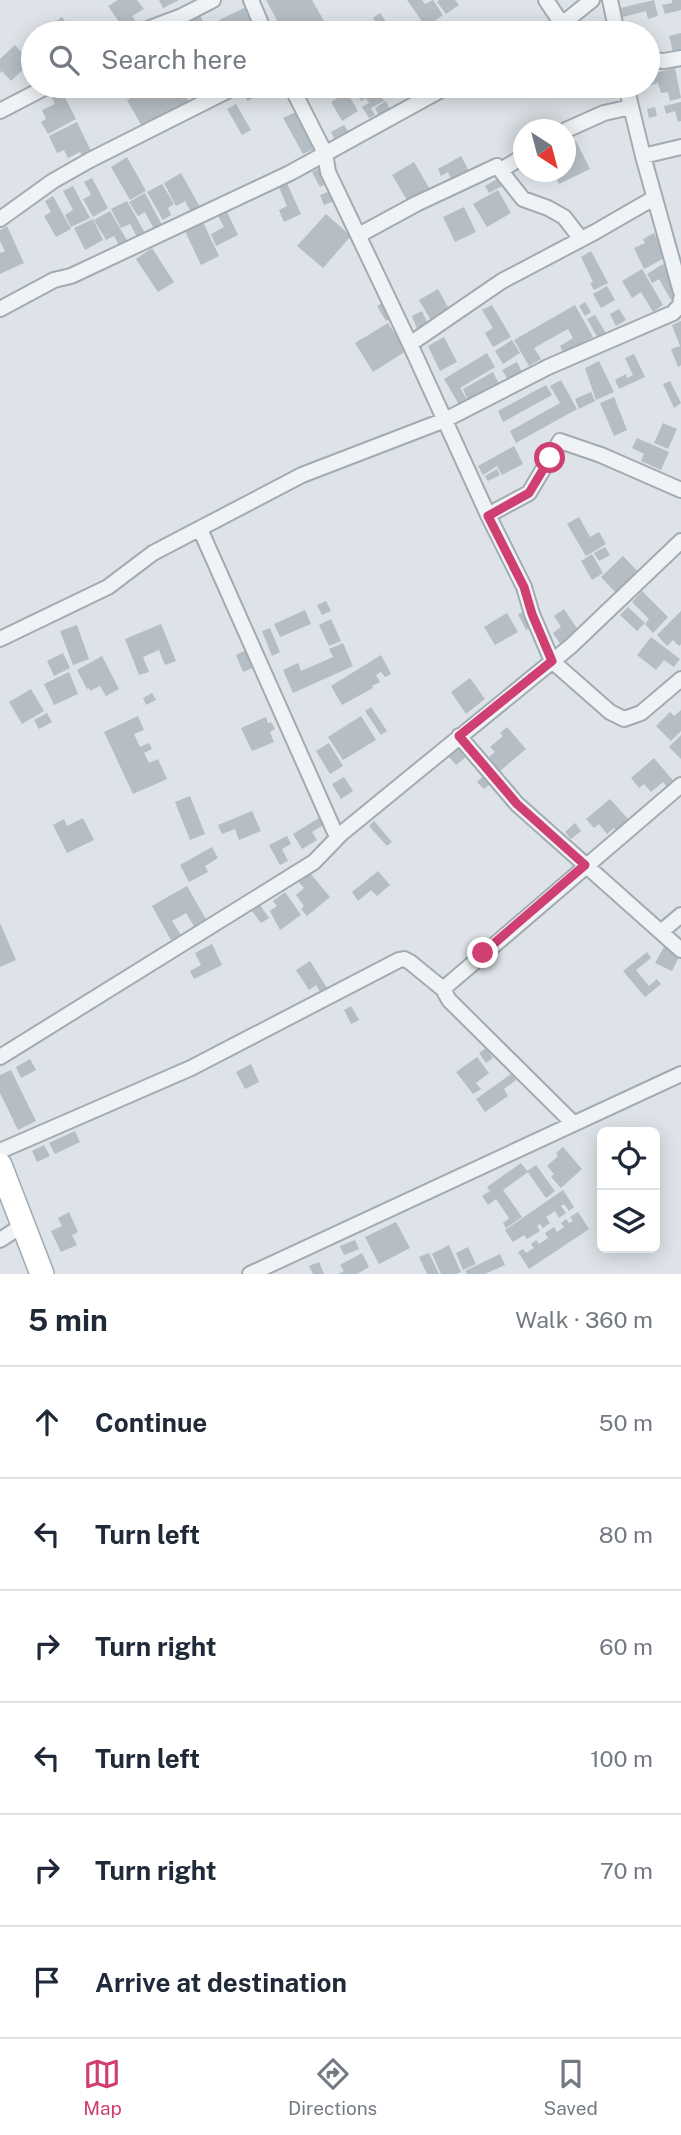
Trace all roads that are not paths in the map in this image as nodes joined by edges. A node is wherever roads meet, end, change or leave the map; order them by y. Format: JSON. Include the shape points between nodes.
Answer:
{"nodes":[{"id":1,"x":213,"y":0,"type":"edge"},
{"id":2,"x":251,"y":0,"type":"edge"},
{"id":3,"x":546,"y":0,"type":"edge"},
{"id":4,"x":592,"y":0,"type":"edge"},
{"id":5,"x":610,"y":0,"type":"edge"},
{"id":6,"x":169,"y":21,"type":"edge"},
{"id":7,"x":260,"y":21,"type":"edge"},
{"id":8,"x":560,"y":21,"type":"edge"},
{"id":9,"x":566,"y":21,"type":"edge"},
{"id":10,"x":614,"y":21,"type":"edge"},
{"id":11,"x":681,"y":58,"type":"edge"},
{"id":12,"x":660,"y":61,"type":"edge"},
{"id":13,"x":25,"y":98,"type":"edge"},
{"id":14,"x":213,"y":98,"type":"edge"},
{"id":15,"x":297,"y":98,"type":"edge"},
{"id":16,"x":425,"y":98,"type":"edge"},
{"id":17,"x":629,"y":98,"type":"edge"},
{"id":18,"x":631,"y":107,"type":"junction"},
{"id":19,"x":0,"y":111,"type":"edge"},
{"id":20,"x":576,"y":125,"type":"edge"},
{"id":21,"x":681,"y":147,"type":"edge"},
{"id":22,"x":325,"y":153,"type":"junction"},
{"id":23,"x":643,"y":156,"type":"junction"},
{"id":24,"x":513,"y":162,"type":"edge"},
{"id":25,"x":501,"y":170,"type":"junction"},
{"id":26,"x":654,"y":198,"type":"junction"},
{"id":27,"x":0,"y":219,"type":"edge"},
{"id":28,"x":359,"y":235,"type":"junction"},
{"id":29,"x":581,"y":239,"type":"junction"},
{"id":30,"x":676,"y":250,"type":"edge"},
{"id":31,"x":681,"y":292,"type":"edge"},
{"id":32,"x":681,"y":299,"type":"edge"},
{"id":33,"x":0,"y":309,"type":"edge"},
{"id":34,"x":410,"y":344,"type":"junction"},
{"id":35,"x":445,"y":420,"type":"junction"},
{"id":36,"x":681,"y":490,"type":"edge"},
{"id":37,"x":488,"y":516,"type":"junction"},
{"id":38,"x":200,"y":529,"type":"junction"},
{"id":39,"x":681,"y":541,"type":"edge"},
{"id":40,"x":0,"y":639,"type":"edge"},
{"id":41,"x":552,"y":661,"type":"junction"},
{"id":42,"x":681,"y":679,"type":"edge"},
{"id":43,"x":459,"y":736,"type":"junction"},
{"id":44,"x":681,"y":785,"type":"edge"},
{"id":45,"x":337,"y":837,"type":"junction"},
{"id":46,"x":585,"y":865,"type":"junction"},
{"id":47,"x":681,"y":915,"type":"edge"},
{"id":48,"x":662,"y":931,"type":"junction"},
{"id":49,"x":681,"y":950,"type":"edge"},
{"id":50,"x":443,"y":989,"type":"junction"},
{"id":51,"x":0,"y":1057,"type":"edge"},
{"id":52,"x":681,"y":1074,"type":"edge"},
{"id":53,"x":573,"y":1122,"type":"junction"},
{"id":54,"x":0,"y":1151,"type":"edge"},
{"id":55,"x":0,"y":1165,"type":"edge"},
{"id":56,"x":23,"y":1224,"type":"junction"},
{"id":57,"x":0,"y":1240,"type":"edge"},
{"id":58,"x":42,"y":1274,"type":"edge"},
{"id":59,"x":250,"y":1274,"type":"edge"}],
"edges":[{"from":1,"to":6,"type":"street"},
{"from":2,"to":7,"type":"street"},
{"from":3,"to":8,"type":"street"},
{"from":4,"to":9,"type":"street"},
{"from":5,"to":10,"type":"street"},
{"from":11,"to":12,"type":"street"},
{"from":13,"to":19,"type":"street"},
{"from":14,"to":27,"type":"street","via":[[53,181]]},
{"from":15,"to":22,"type":"street"},
{"from":16,"to":22,"type":"street"},
{"from":17,"to":18,"type":"street"},
{"from":18,"to":20,"type":"street"},
{"from":18,"to":23,"type":"street"},
{"from":21,"to":23,"type":"street"},
{"from":22,"to":28,"type":"street","via":[[328,172]]},
{"from":22,"to":33,"type":"street"},
{"from":23,"to":26,"type":"street"},
{"from":24,"to":25,"type":"street"},
{"from":25,"to":28,"type":"street","via":[[491,167]]},
{"from":25,"to":29,"type":"street","via":[[523,199],[564,217]]},
{"from":26,"to":29,"type":"street"},
{"from":26,"to":30,"type":"street"},
{"from":28,"to":34,"type":"street"},
{"from":29,"to":34,"type":"street","via":[[502,281]]},
{"from":30,"to":31,"type":"street"},
{"from":32,"to":35,"type":"street","via":[[673,313]]},
{"from":34,"to":35,"type":"street"},
{"from":35,"to":37,"type":"street"},
{"from":35,"to":38,"type":"street","via":[[302,475]]},
{"from":36,"to":37,"type":"street","via":[[560,441],[529,493]]},
{"from":37,"to":41,"type":"street","via":[[524,587]]},
{"from":38,"to":40,"type":"street","via":[[153,553],[108,587]]},
{"from":38,"to":45,"type":"street"},
{"from":39,"to":41,"type":"street"},
{"from":41,"to":42,"type":"street","via":[[624,719],[640,713]]},
{"from":41,"to":43,"type":"street"},
{"from":43,"to":45,"type":"street"},
{"from":43,"to":46,"type":"street","via":[[517,804]]},
{"from":44,"to":46,"type":"street"},
{"from":45,"to":51,"type":"street","via":[[314,862]]},
{"from":46,"to":48,"type":"street"},
{"from":46,"to":50,"type":"street"},
{"from":47,"to":48,"type":"street"},
{"from":48,"to":49,"type":"street"},
{"from":50,"to":53,"type":"street"},
{"from":50,"to":54,"type":"street","via":[[410,961],[398,960],[191,1068]]},
{"from":52,"to":53,"type":"street"},
{"from":53,"to":59,"type":"street"},
{"from":55,"to":56,"type":"main road"},
{"from":56,"to":57,"type":"street"},
{"from":56,"to":58,"type":"main road"}]}
